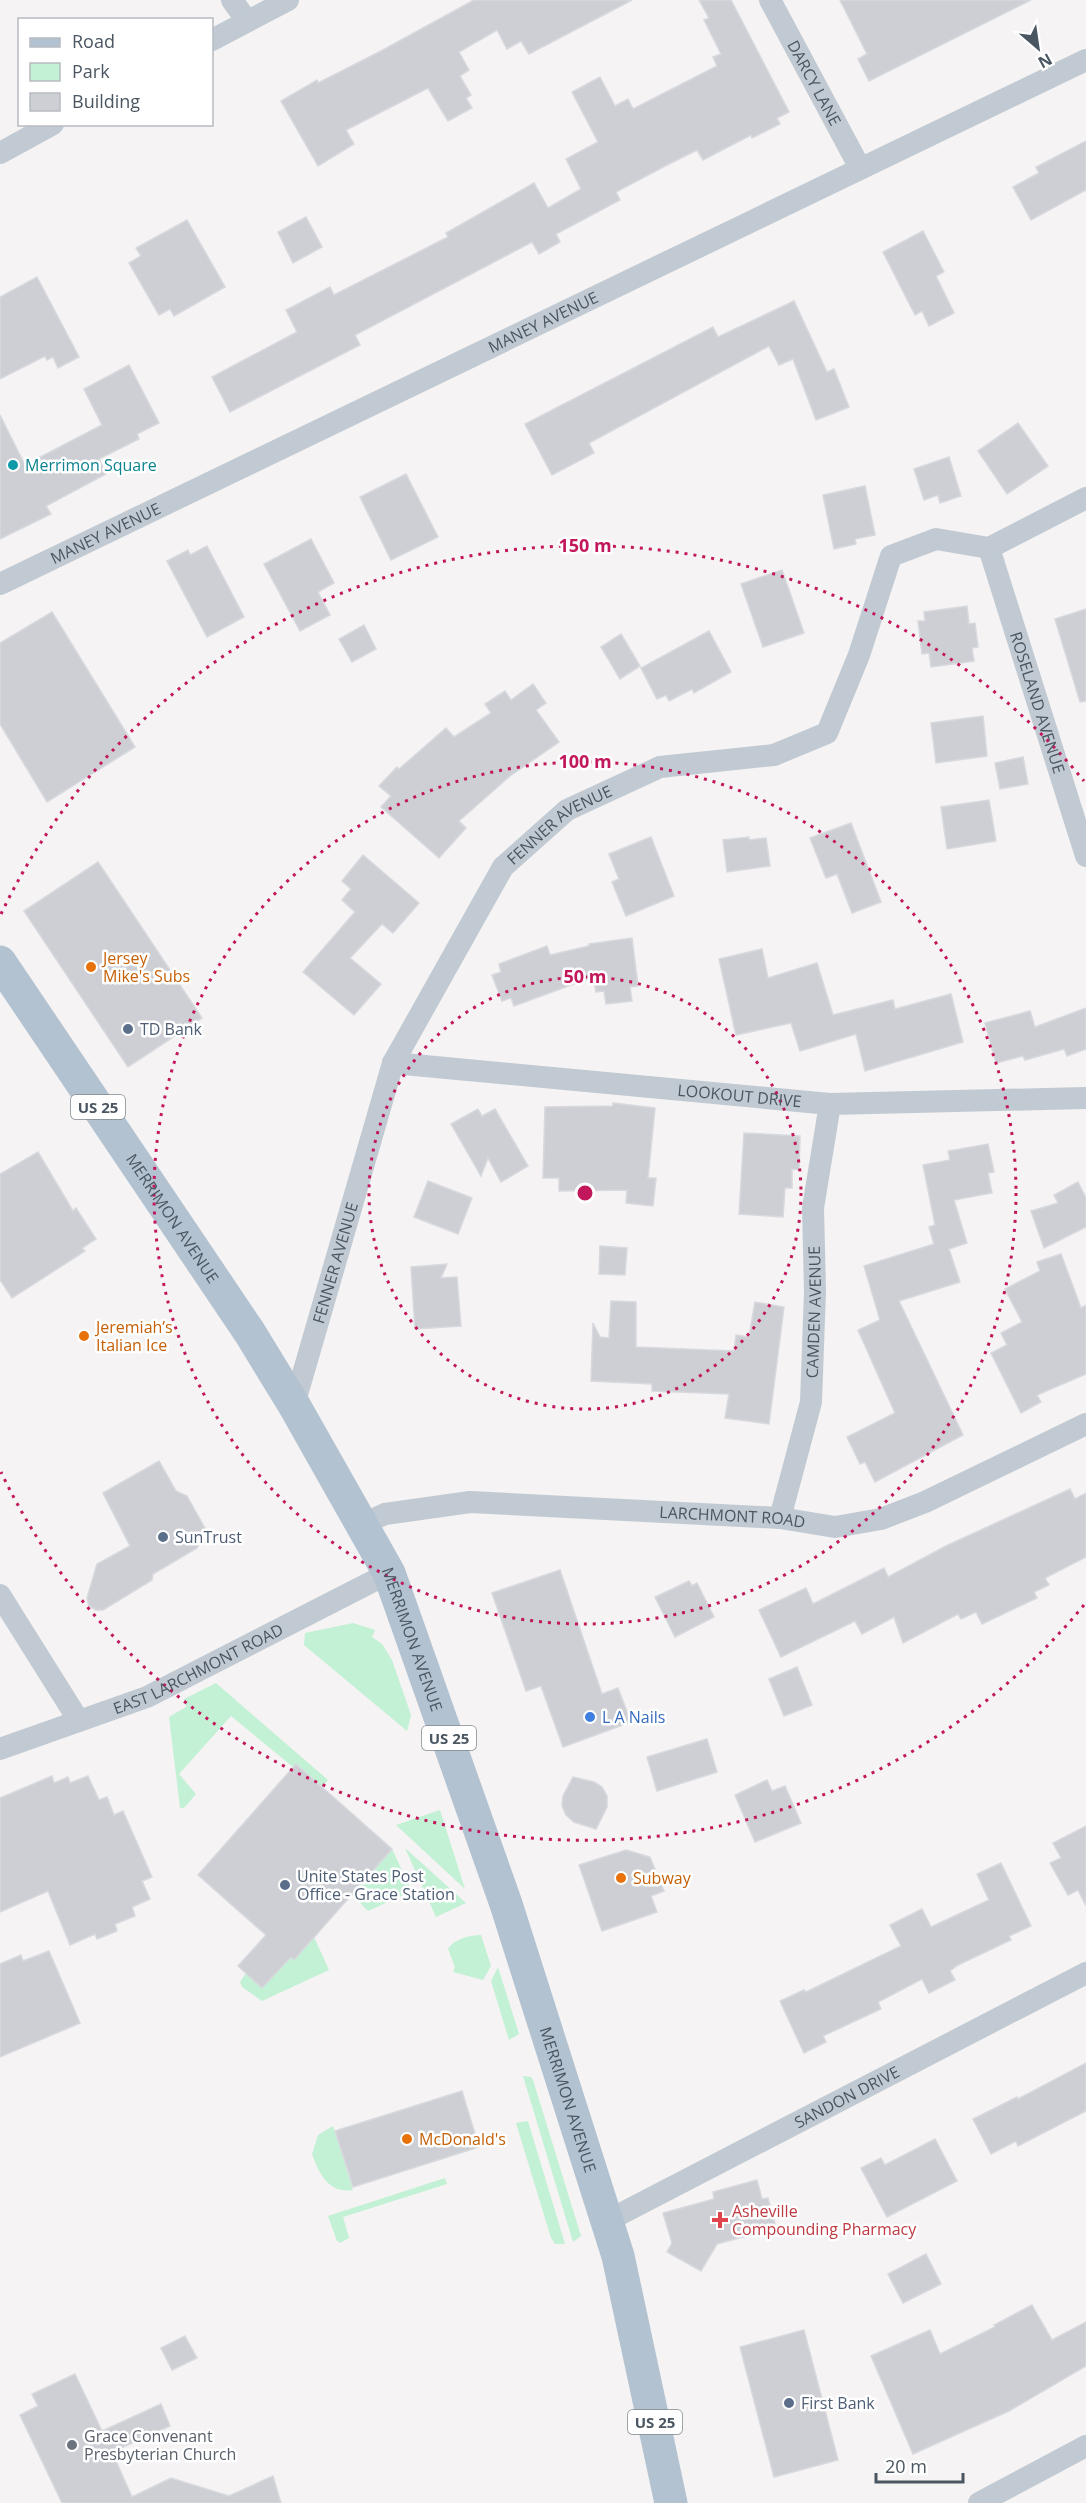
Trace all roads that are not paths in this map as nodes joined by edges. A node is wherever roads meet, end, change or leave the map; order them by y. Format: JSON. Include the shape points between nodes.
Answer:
{"nodes":[{"id":1,"x":232,"y":0,"type":"edge"},
{"id":2,"x":288,"y":0,"type":"edge"},
{"id":3,"x":770,"y":0,"type":"edge"},
{"id":4,"x":247,"y":21,"type":"junction"},
{"id":5,"x":213,"y":39,"type":"edge"},
{"id":6,"x":1086,"y":60,"type":"edge"},
{"id":7,"x":49,"y":126,"type":"edge"},
{"id":8,"x":0,"y":153,"type":"edge"},
{"id":9,"x":860,"y":168,"type":"junction"},
{"id":10,"x":1086,"y":498,"type":"edge"},
{"id":11,"x":989,"y":548,"type":"junction"},
{"id":12,"x":0,"y":584,"type":"edge"},
{"id":13,"x":1086,"y":856,"type":"edge"},
{"id":14,"x":0,"y":962,"type":"edge"},
{"id":15,"x":393,"y":1063,"type":"junction"},
{"id":16,"x":1086,"y":1098,"type":"edge"},
{"id":17,"x":830,"y":1104,"type":"junction"},
{"id":18,"x":294,"y":1405,"type":"junction"},
{"id":19,"x":1086,"y":1424,"type":"edge"},
{"id":20,"x":780,"y":1518,"type":"junction"},
{"id":21,"x":362,"y":1526,"type":"junction"},
{"id":22,"x":389,"y":1573,"type":"junction"},
{"id":23,"x":0,"y":1595,"type":"edge"},
{"id":24,"x":79,"y":1721,"type":"junction"},
{"id":25,"x":0,"y":1749,"type":"edge"},
{"id":26,"x":1086,"y":1973,"type":"edge"},
{"id":27,"x":607,"y":2221,"type":"junction"},
{"id":28,"x":1086,"y":2446,"type":"edge"},
{"id":29,"x":671,"y":2503,"type":"edge"},
{"id":30,"x":979,"y":2503,"type":"edge"}],
"edges":[{"from":1,"to":4,"type":"street"},
{"from":2,"to":4,"type":"street"},
{"from":3,"to":9,"type":"street","name":"DARCY LANE"},
{"from":4,"to":5,"type":"street"},
{"from":6,"to":9,"type":"street","name":"MANEY AVENUE"},
{"from":7,"to":8,"type":"street"},
{"from":9,"to":12,"type":"street","name":"MANEY AVENUE"},
{"from":10,"to":11,"type":"street"},
{"from":11,"to":13,"type":"street","name":"ROSELAND AVENUE"},
{"from":11,"to":15,"type":"street","name":"FENNER AVENUE","via":[[936,538],[891,556],[859,654],[827,733],[774,755],[660,768],[567,810],[503,867]]},
{"from":14,"to":18,"type":"main road","name":"MERRIMON AVENUE","number":"US 25","via":[[250,1333]]},
{"from":15,"to":17,"type":"street","name":"LOOKOUT DRIVE"},
{"from":15,"to":18,"type":"street","name":"FENNER AVENUE"},
{"from":16,"to":17,"type":"street","name":"LOOKOUT DRIVE"},
{"from":17,"to":20,"type":"street","name":"CAMDEN AVENUE","via":[[813,1209],[811,1402]]},
{"from":18,"to":21,"type":"main road","name":"MERRIMON AVENUE","number":"US 25"},
{"from":19,"to":20,"type":"street","name":"LARCHMONT ROAD","via":[[925,1502],[881,1519],[835,1527]]},
{"from":20,"to":21,"type":"street","name":"LARCHMONT ROAD","via":[[470,1502],[385,1514]]},
{"from":21,"to":22,"type":"main road","name":"MERRIMON AVENUE","number":"US 25"},
{"from":22,"to":24,"type":"street","name":"EAST LARCHMONT ROAD","via":[[147,1696]]},
{"from":22,"to":27,"type":"main road","name":"MERRIMON AVENUE","number":"US 25","via":[[506,1904]]},
{"from":23,"to":24,"type":"street"},
{"from":24,"to":25,"type":"street","name":"EAST LARCHMONT ROAD"},
{"from":26,"to":27,"type":"street","name":"SANDON DRIVE"},
{"from":27,"to":29,"type":"main road","name":"MERRIMON AVENUE","number":"US 25","via":[[633,2322]]},
{"from":28,"to":30,"type":"street"}]}
